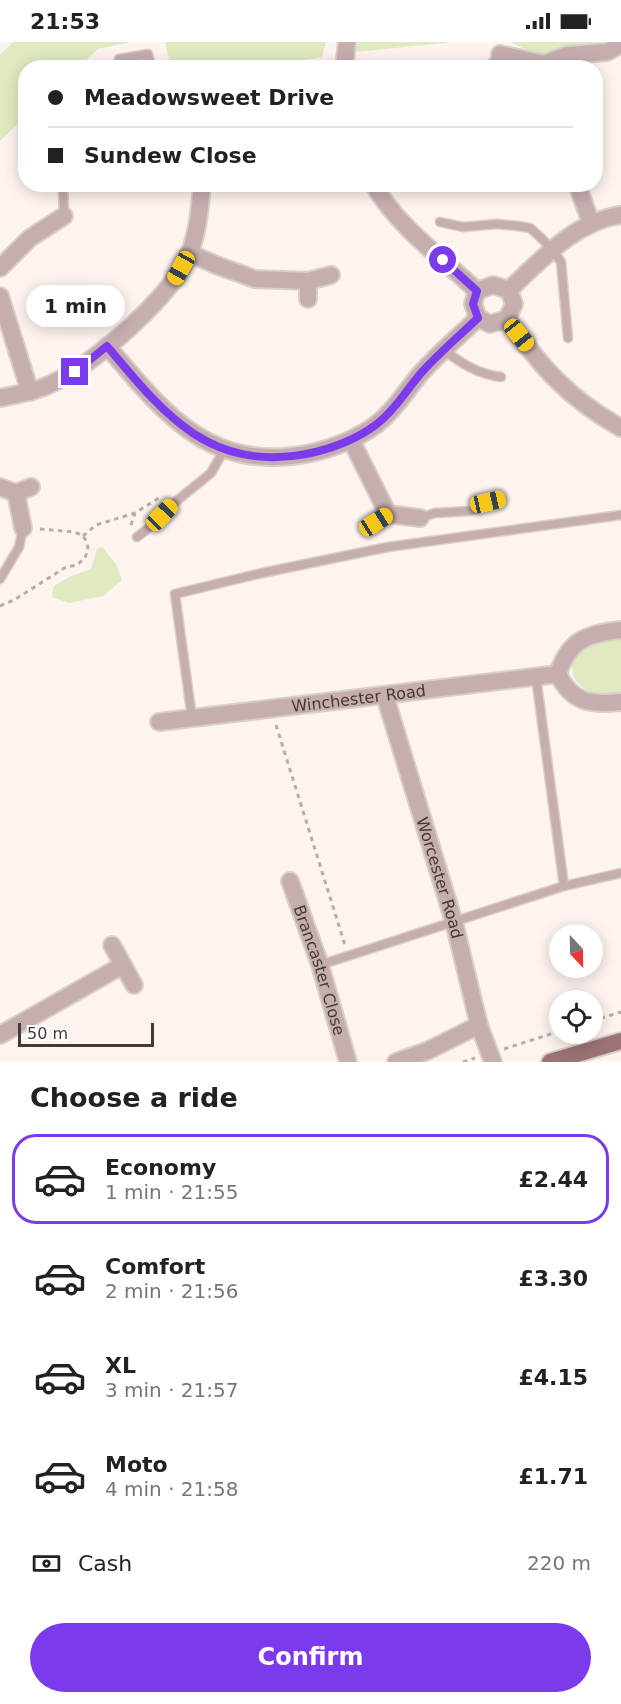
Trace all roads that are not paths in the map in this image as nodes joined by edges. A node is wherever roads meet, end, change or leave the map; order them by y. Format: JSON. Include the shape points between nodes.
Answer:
{"nodes":[{"id":1,"x":621,"y":44,"type":"edge"},
{"id":2,"x":500,"y":54,"type":"joint"},
{"id":3,"x":119,"y":59,"type":"dead end"},
{"id":4,"x":149,"y":60,"type":"edge"},
{"id":5,"x":495,"y":60,"type":"edge"},
{"id":6,"x":522,"y":60,"type":"edge"},
{"id":7,"x":557,"y":60,"type":"edge"},
{"id":8,"x":63,"y":192,"type":"edge"},
{"id":9,"x":201,"y":192,"type":"edge"},
{"id":10,"x":378,"y":192,"type":"edge"},
{"id":11,"x":580,"y":192,"type":"edge"},
{"id":12,"x":64,"y":216,"type":"joint"},
{"id":13,"x":621,"y":216,"type":"edge"},
{"id":14,"x":440,"y":222,"type":"dead end"},
{"id":15,"x":591,"y":223,"type":"junction"},
{"id":16,"x":552,"y":249,"type":"junction"},
{"id":17,"x":189,"y":253,"type":"junction"},
{"id":18,"x":0,"y":268,"type":"edge"},
{"id":19,"x":331,"y":275,"type":"dead end"},
{"id":20,"x":308,"y":281,"type":"junction"},
{"id":21,"x":508,"y":290,"type":"junction"},
{"id":22,"x":477,"y":291,"type":"junction"},
{"id":23,"x":0,"y":296,"type":"edge"},
{"id":24,"x":308,"y":300,"type":"dead end"},
{"id":25,"x":478,"y":318,"type":"junction"},
{"id":26,"x":507,"y":319,"type":"junction"},
{"id":27,"x":568,"y":338,"type":"dead end"},
{"id":28,"x":107,"y":346,"type":"junction"},
{"id":29,"x":444,"y":350,"type":"junction"},
{"id":30,"x":501,"y":377,"type":"dead end"},
{"id":31,"x":30,"y":392,"type":"junction"},
{"id":32,"x":0,"y":398,"type":"edge"},
{"id":33,"x":621,"y":428,"type":"edge"},
{"id":34,"x":351,"y":440,"type":"junction"},
{"id":35,"x":224,"y":450,"type":"junction"},
{"id":36,"x":16,"y":489,"type":"edge"},
{"id":37,"x":501,"y":499,"type":"dead end"},
{"id":38,"x":621,"y":515,"type":"edge"},
{"id":39,"x":420,"y":518,"type":"joint"},
{"id":40,"x":23,"y":528,"type":"joint"},
{"id":41,"x":138,"y":537,"type":"dead end"},
{"id":42,"x":0,"y":579,"type":"edge"},
{"id":43,"x":621,"y":630,"type":"edge"},
{"id":44,"x":558,"y":674,"type":"junction"},
{"id":45,"x":536,"y":677,"type":"junction"},
{"id":46,"x":385,"y":696,"type":"junction"},
{"id":47,"x":621,"y":702,"type":"edge"},
{"id":48,"x":192,"y":718,"type":"junction"},
{"id":49,"x":159,"y":722,"type":"dead end"},
{"id":50,"x":621,"y":873,"type":"edge"},
{"id":51,"x":290,"y":881,"type":"dead end"},
{"id":52,"x":564,"y":886,"type":"junction"},
{"id":53,"x":454,"y":922,"type":"junction"},
{"id":54,"x":112,"y":945,"type":"dead end"},
{"id":55,"x":123,"y":965,"type":"junction"},
{"id":56,"x":320,"y":965,"type":"junction"},
{"id":57,"x":134,"y":985,"type":"dead end"},
{"id":58,"x":479,"y":1025,"type":"junction"},
{"id":59,"x":3,"y":1027,"type":"edge"},
{"id":60,"x":621,"y":1041,"type":"edge"},
{"id":61,"x":497,"y":1056,"type":"edge"},
{"id":62,"x":348,"y":1062,"type":"edge"},
{"id":63,"x":396,"y":1062,"type":"edge"},
{"id":64,"x":550,"y":1062,"type":"edge"}],
"edges":[{"from":1,"to":7,"type":"street","via":[[608,52],[567,55]]},
{"from":2,"to":5,"type":"lane"},
{"from":2,"to":6,"type":"street"},
{"from":3,"to":4,"type":"lane","via":[[148,54]]},
{"from":8,"to":12,"type":"lane"},
{"from":9,"to":17,"type":"street"},
{"from":10,"to":22,"type":"street","via":[[406,228]]},
{"from":11,"to":15,"type":"street"},
{"from":12,"to":18,"type":"street","via":[[30,238]]},
{"from":13,"to":15,"type":"street"},
{"from":14,"to":16,"type":"lane","via":[[463,227],[497,224],[530,228]]},
{"from":15,"to":16,"type":"street"},
{"from":16,"to":21,"type":"street"},
{"from":16,"to":27,"type":"lane","via":[[561,262]]},
{"from":17,"to":20,"type":"street","via":[[255,279]]},
{"from":17,"to":28,"type":"street","via":[[173,282],[146,313]]},
{"from":19,"to":20,"type":"street"},
{"from":20,"to":24,"type":"street"},
{"from":21,"to":22,"type":"street","via":[[493,285]]},
{"from":21,"to":26,"type":"street","via":[[514,304]]},
{"from":22,"to":25,"type":"street","via":[[473,304]]},
{"from":23,"to":31,"type":"street"},
{"from":25,"to":26,"type":"street","via":[[490,324]]},
{"from":25,"to":29,"type":"street"},
{"from":26,"to":33,"type":"street","via":[[553,377],[583,405]]},
{"from":28,"to":31,"type":"street","via":[[75,372]]},
{"from":28,"to":35,"type":"street","via":[[175,420]]},
{"from":29,"to":30,"type":"lane","via":[[463,365]]},
{"from":29,"to":34,"type":"street","via":[[398,405]]},
{"from":31,"to":32,"type":"street"},
{"from":34,"to":35,"type":"street","via":[[282,458]]},
{"from":34,"to":39,"type":"street","via":[[382,518]]},
{"from":35,"to":41,"type":"lane","via":[[211,473]]},
{"from":36,"to":40,"type":"street"},
{"from":37,"to":39,"type":"lane","via":[[470,511]]},
{"from":38,"to":48,"type":"lane","via":[[388,547],[176,594]]},
{"from":40,"to":42,"type":"lane","via":[[19,548]]},
{"from":43,"to":44,"type":"street","via":[[594,633],[577,642],[563,657]]},
{"from":44,"to":45,"type":"street","name":"Winchester Road"},
{"from":44,"to":47,"type":"street","via":[[565,688],[582,700]]},
{"from":45,"to":46,"type":"street","name":"Winchester Road"},
{"from":45,"to":52,"type":"lane"},
{"from":46,"to":48,"type":"street","name":"Winchester Road"},
{"from":46,"to":53,"type":"street","name":"Worcester Road"},
{"from":48,"to":49,"type":"street","name":"Winchester Road"},
{"from":50,"to":52,"type":"lane"},
{"from":51,"to":56,"type":"street","name":"Brancaster Close"},
{"from":52,"to":53,"type":"lane"},
{"from":53,"to":56,"type":"lane"},
{"from":53,"to":58,"type":"street","name":"Worcester Road"},
{"from":54,"to":55,"type":"street"},
{"from":55,"to":57,"type":"street"},
{"from":55,"to":59,"type":"street"},
{"from":56,"to":62,"type":"street","name":"Brancaster Close"},
{"from":58,"to":61,"type":"street","name":"Worcester Road"},
{"from":58,"to":63,"type":"street"},
{"from":60,"to":64,"type":"main road"}]}
